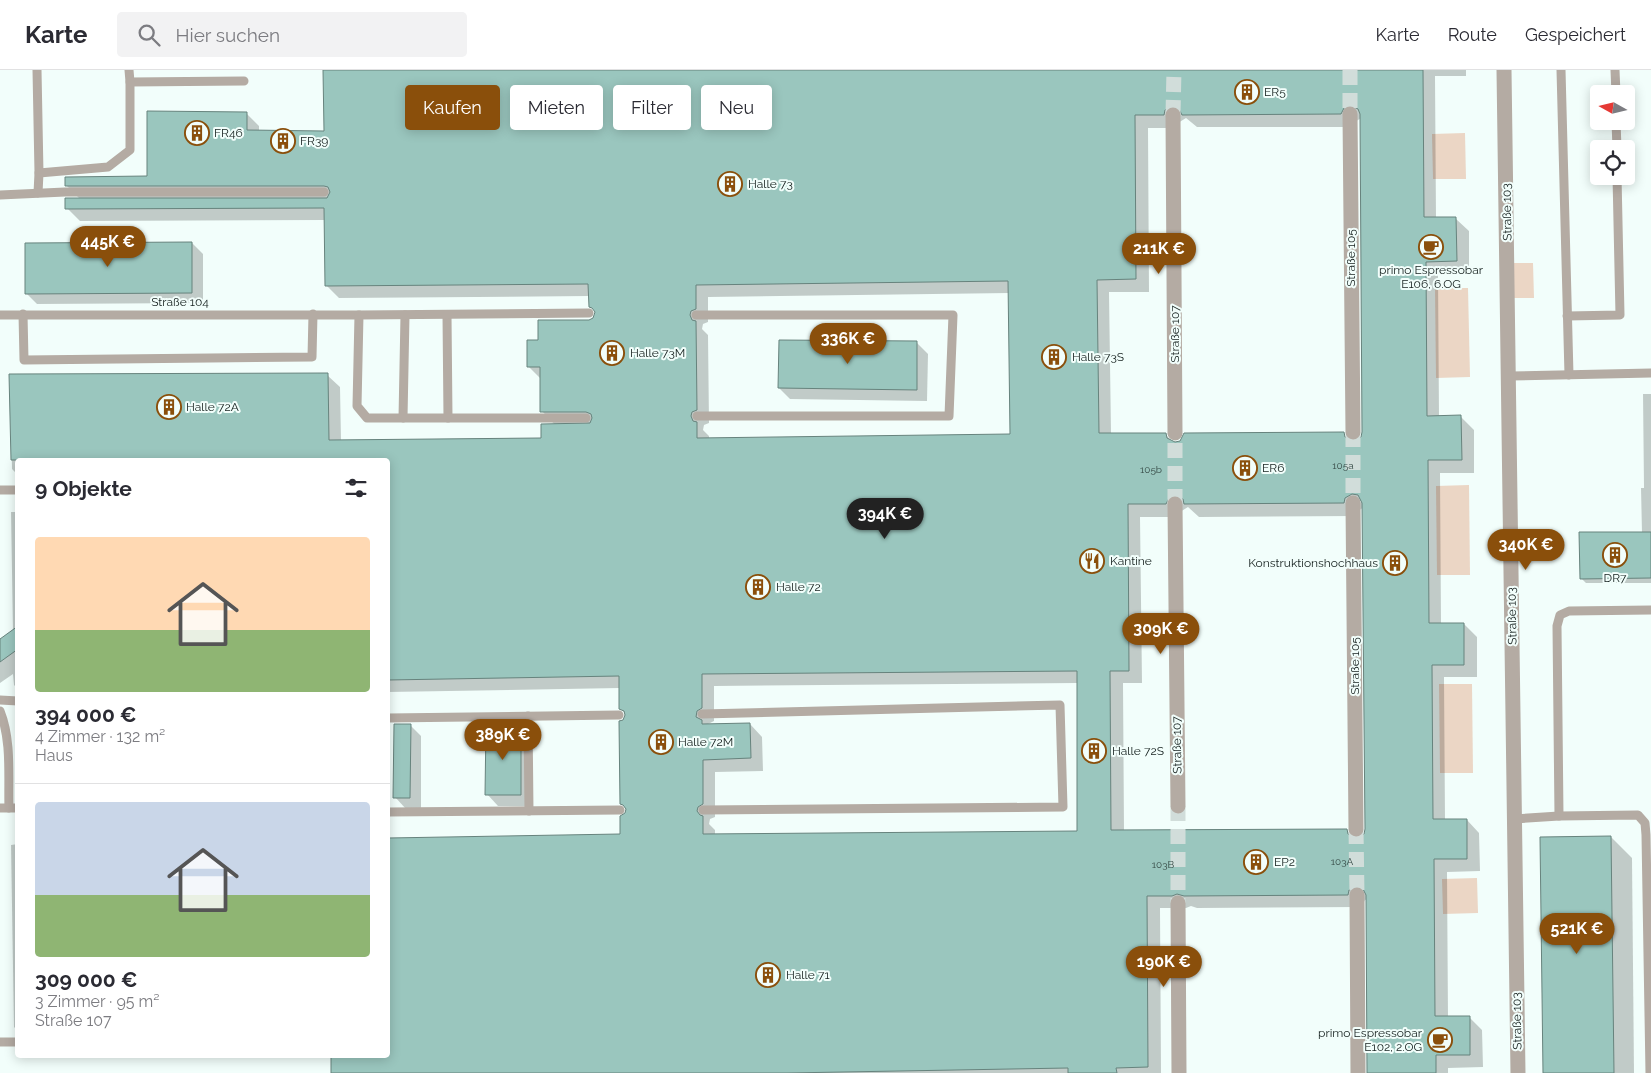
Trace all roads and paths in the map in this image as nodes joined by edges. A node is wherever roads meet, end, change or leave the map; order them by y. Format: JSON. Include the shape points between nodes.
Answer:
{"nodes":[{"id":1,"x":37,"y":70,"type":"edge"},
{"id":2,"x":129,"y":70,"type":"edge"},
{"id":3,"x":1504,"y":70,"type":"edge"},
{"id":4,"x":1561,"y":70,"type":"edge"},
{"id":5,"x":1615,"y":70,"type":"edge"},
{"id":6,"x":244,"y":81,"type":"dead end"},
{"id":7,"x":130,"y":82,"type":"junction"},
{"id":8,"x":1616,"y":85,"type":"edge"},
{"id":9,"x":1350,"y":114,"type":"tunnel mouth"},
{"id":10,"x":1174,"y":115,"type":"tunnel mouth"},
{"id":11,"x":39,"y":173,"type":"junction"},
{"id":12,"x":1617,"y":185,"type":"edge"},
{"id":13,"x":324,"y":192,"type":"dead end"},
{"id":14,"x":38,"y":193,"type":"junction"},
{"id":15,"x":0,"y":194,"type":"edge"},
{"id":16,"x":589,"y":313,"type":"dead end"},
{"id":17,"x":23,"y":314,"type":"junction"},
{"id":18,"x":313,"y":314,"type":"junction"},
{"id":19,"x":405,"y":314,"type":"junction"},
{"id":20,"x":0,"y":315,"type":"edge"},
{"id":21,"x":359,"y":315,"type":"junction"},
{"id":22,"x":447,"y":315,"type":"junction"},
{"id":23,"x":696,"y":315,"type":"dead end"},
{"id":24,"x":1567,"y":316,"type":"junction"},
{"id":25,"x":1651,"y":373,"type":"edge"},
{"id":26,"x":1569,"y":375,"type":"junction"},
{"id":27,"x":1509,"y":376,"type":"junction"},
{"id":28,"x":697,"y":416,"type":"dead end"},
{"id":29,"x":403,"y":418,"type":"junction"},
{"id":30,"x":448,"y":418,"type":"junction"},
{"id":31,"x":586,"y":418,"type":"dead end"},
{"id":32,"x":1353,"y":432,"type":"tunnel mouth"},
{"id":33,"x":1176,"y":433,"type":"tunnel mouth"},
{"id":34,"x":0,"y":490,"type":"edge"},
{"id":35,"x":15,"y":490,"type":"edge"},
{"id":36,"x":1353,"y":503,"type":"tunnel mouth"},
{"id":37,"x":1175,"y":504,"type":"tunnel mouth"},
{"id":38,"x":1651,"y":610,"type":"edge"},
{"id":39,"x":0,"y":700,"type":"edge"},
{"id":40,"x":15,"y":701,"type":"edge"},
{"id":41,"x":0,"y":711,"type":"edge"},
{"id":42,"x":702,"y":714,"type":"dead end"},
{"id":43,"x":619,"y":715,"type":"dead end"},
{"id":44,"x":528,"y":716,"type":"junction"},
{"id":45,"x":390,"y":718,"type":"edge"},
{"id":46,"x":1178,"y":806,"type":"tunnel mouth"},
{"id":47,"x":9,"y":808,"type":"edge"},
{"id":48,"x":620,"y":810,"type":"dead end"},
{"id":49,"x":703,"y":810,"type":"dead end"},
{"id":50,"x":529,"y":811,"type":"junction"},
{"id":51,"x":390,"y":812,"type":"edge"},
{"id":52,"x":1559,"y":816,"type":"junction"},
{"id":53,"x":1514,"y":819,"type":"junction"},
{"id":54,"x":1356,"y":829,"type":"tunnel mouth"},
{"id":55,"x":1357,"y":895,"type":"tunnel mouth"},
{"id":56,"x":1178,"y":903,"type":"tunnel mouth"},
{"id":57,"x":0,"y":1042,"type":"edge"},
{"id":58,"x":15,"y":1042,"type":"edge"},
{"id":59,"x":1179,"y":1073,"type":"edge"},
{"id":60,"x":1358,"y":1073,"type":"edge"},
{"id":61,"x":1518,"y":1073,"type":"edge"},
{"id":62,"x":1650,"y":1073,"type":"edge"}],
"edges":[{"from":1,"to":11,"type":"lane"},
{"from":2,"to":7,"type":"lane"},
{"from":3,"to":27,"type":"street","name":"Straße 103"},
{"from":4,"to":24,"type":"lane"},
{"from":5,"to":8,"type":"lane"},
{"from":6,"to":7,"type":"lane"},
{"from":7,"to":11,"type":"lane","via":[[130,150],[108,167]]},
{"from":9,"to":32,"type":"street","name":"Straße 105"},
{"from":10,"to":33,"type":"street","name":"Straße 107"},
{"from":11,"to":14,"type":"lane"},
{"from":12,"to":24,"type":"lane","via":[[1620,315]]},
{"from":13,"to":14,"type":"lane"},
{"from":14,"to":15,"type":"lane"},
{"from":16,"to":22,"type":"lane","name":"Straße 104"},
{"from":17,"to":18,"type":"lane","name":"Straße 104"},
{"from":17,"to":18,"type":"lane","via":[[24,360],[312,357]]},
{"from":17,"to":20,"type":"lane","name":"Straße 104"},
{"from":18,"to":21,"type":"lane","name":"Straße 104"},
{"from":19,"to":21,"type":"lane","name":"Straße 104"},
{"from":19,"to":22,"type":"lane","name":"Straße 104"},
{"from":19,"to":29,"type":"lane"},
{"from":21,"to":29,"type":"lane","via":[[357,406],[367,418]]},
{"from":22,"to":30,"type":"lane"},
{"from":23,"to":28,"type":"lane","via":[[952,315],[949,416]]},
{"from":24,"to":26,"type":"lane"},
{"from":25,"to":26,"type":"lane"},
{"from":26,"to":27,"type":"lane"},
{"from":27,"to":53,"type":"street","name":"Straße 103"},
{"from":29,"to":30,"type":"lane"},
{"from":30,"to":31,"type":"lane"},
{"from":34,"to":35,"type":"lane"},
{"from":36,"to":54,"type":"street","name":"Straße 105"},
{"from":37,"to":46,"type":"street","name":"Straße 107"},
{"from":38,"to":52,"type":"lane","via":[[1569,611],[1560,615],[1557,626]]},
{"from":39,"to":40,"type":"lane"},
{"from":41,"to":47,"type":"lane","via":[[7,742]]},
{"from":42,"to":49,"type":"lane","via":[[1060,704],[1063,807]]},
{"from":43,"to":44,"type":"lane"},
{"from":44,"to":45,"type":"lane"},
{"from":44,"to":50,"type":"lane"},
{"from":48,"to":50,"type":"lane"},
{"from":50,"to":51,"type":"lane"},
{"from":52,"to":53,"type":"lane"},
{"from":52,"to":62,"type":"lane","via":[[1638,815],[1645,823]]},
{"from":53,"to":61,"type":"street","name":"Straße 103"},
{"from":55,"to":60,"type":"street"},
{"from":56,"to":59,"type":"street"},
{"from":57,"to":58,"type":"lane"}]}
